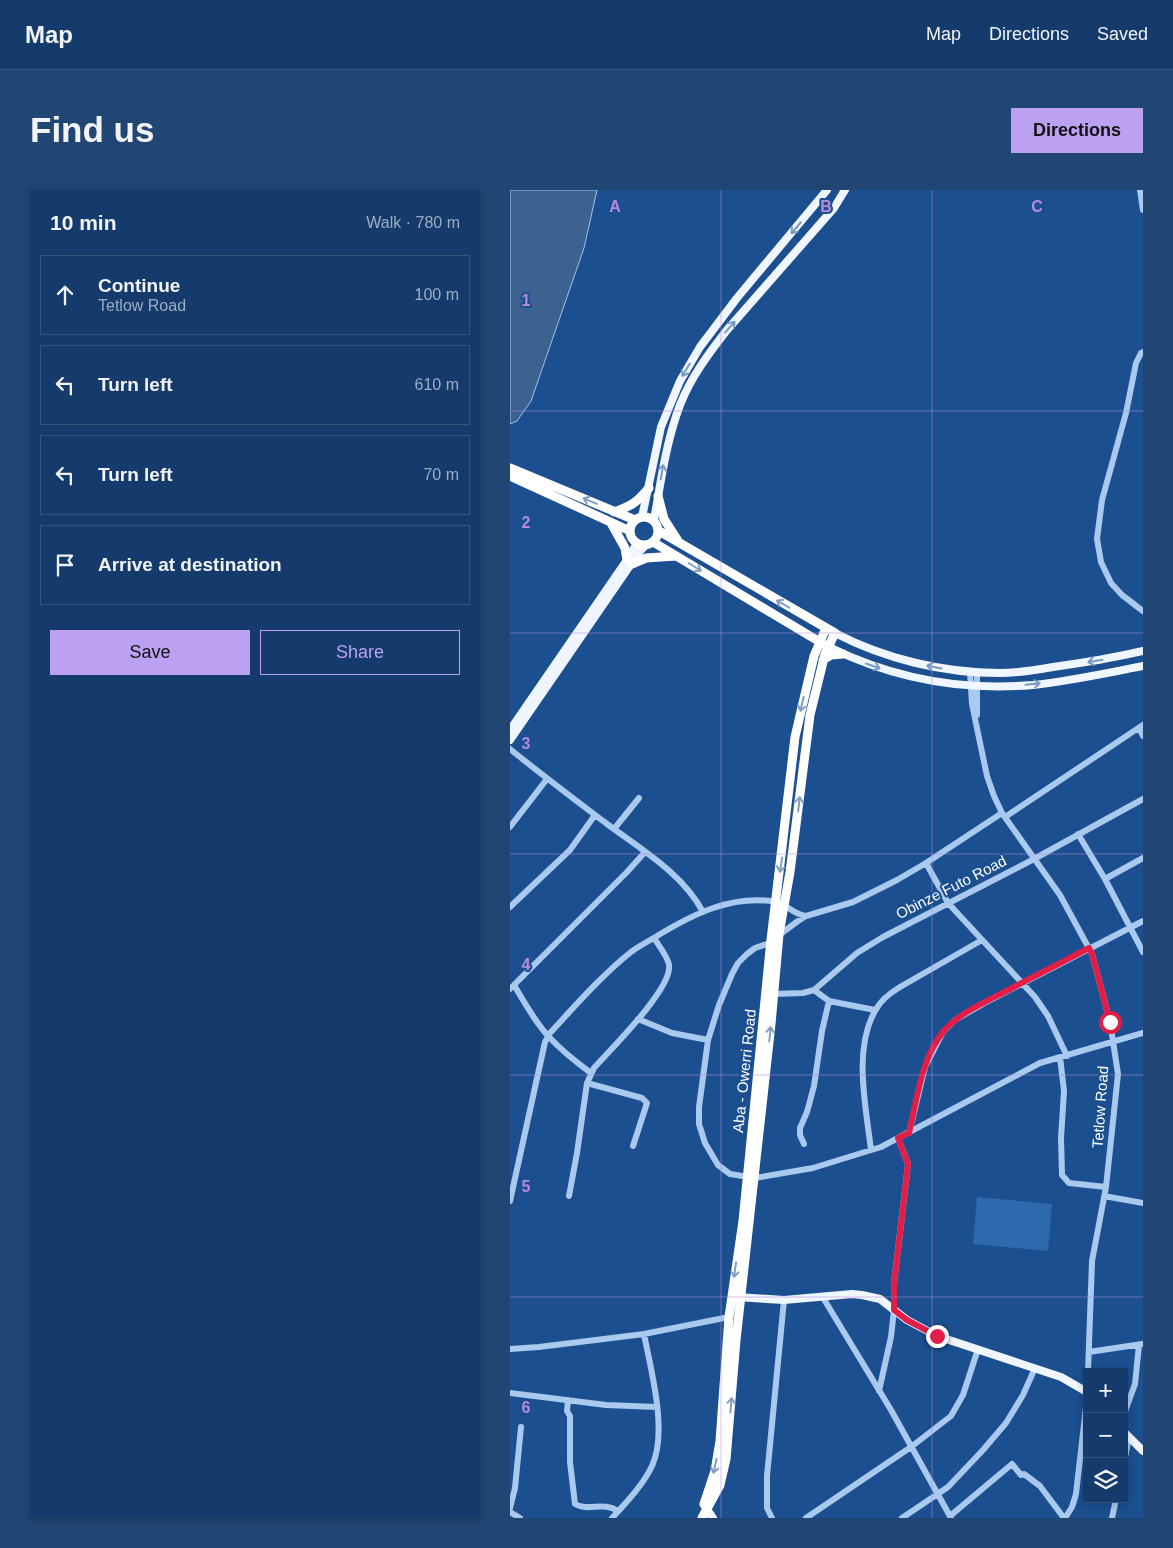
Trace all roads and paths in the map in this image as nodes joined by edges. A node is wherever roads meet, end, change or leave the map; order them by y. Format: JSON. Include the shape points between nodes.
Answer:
{"nodes":[{"id":1,"x":827,"y":190,"type":"edge"},
{"id":2,"x":846,"y":190,"type":"edge"},
{"id":3,"x":1140,"y":190,"type":"edge"},
{"id":4,"x":1143,"y":210,"type":"edge"},
{"id":5,"x":1143,"y":352,"type":"edge"},
{"id":6,"x":513,"y":473,"type":"edge"},
{"id":7,"x":649,"y":488,"type":"junction"},
{"id":8,"x":658,"y":496,"type":"junction"},
{"id":9,"x":614,"y":512,"type":"junction"},
{"id":10,"x":639,"y":518,"type":"junction"},
{"id":11,"x":654,"y":520,"type":"junction"},
{"id":12,"x":609,"y":521,"type":"junction"},
{"id":13,"x":630,"y":531,"type":"junction"},
{"id":14,"x":658,"y":531,"type":"junction"},
{"id":15,"x":635,"y":542,"type":"junction"},
{"id":16,"x":650,"y":544,"type":"junction"},
{"id":17,"x":680,"y":544,"type":"junction"},
{"id":18,"x":677,"y":556,"type":"junction"},
{"id":19,"x":629,"y":562,"type":"junction"},
{"id":20,"x":722,"y":569,"type":"junction"},
{"id":21,"x":715,"y":580,"type":"junction"},
{"id":22,"x":1143,"y":611,"type":"edge"},
{"id":23,"x":826,"y":628,"type":"junction"},
{"id":24,"x":835,"y":633,"type":"junction"},
{"id":25,"x":807,"y":635,"type":"junction"},
{"id":26,"x":824,"y":644,"type":"junction"},
{"id":27,"x":1143,"y":651,"type":"edge"},
{"id":28,"x":843,"y":654,"type":"junction"},
{"id":29,"x":814,"y":656,"type":"junction"},
{"id":30,"x":823,"y":660,"type":"junction"},
{"id":31,"x":1143,"y":666,"type":"edge"},
{"id":32,"x":974,"y":672,"type":"junction"},
{"id":33,"x":974,"y":686,"type":"junction"},
{"id":34,"x":1141,"y":726,"type":"edge"},
{"id":35,"x":510,"y":730,"type":"edge"},
{"id":36,"x":1143,"y":736,"type":"edge"},
{"id":37,"x":510,"y":740,"type":"edge"},
{"id":38,"x":510,"y":749,"type":"edge"},
{"id":39,"x":547,"y":779,"type":"junction"},
{"id":40,"x":639,"y":798,"type":"dead end"},
{"id":41,"x":1143,"y":799,"type":"edge"},
{"id":42,"x":595,"y":815,"type":"junction"},
{"id":43,"x":1003,"y":815,"type":"junction"},
{"id":44,"x":510,"y":827,"type":"edge"},
{"id":45,"x":614,"y":829,"type":"junction"},
{"id":46,"x":1078,"y":834,"type":"junction"},
{"id":47,"x":644,"y":852,"type":"junction"},
{"id":48,"x":1143,"y":858,"type":"edge"},
{"id":49,"x":1034,"y":859,"type":"junction"},
{"id":50,"x":926,"y":863,"type":"junction"},
{"id":51,"x":1106,"y":879,"type":"junction"},
{"id":52,"x":780,"y":903,"type":"junction"},
{"id":53,"x":948,"y":903,"type":"junction"},
{"id":54,"x":510,"y":906,"type":"edge"},
{"id":55,"x":703,"y":912,"type":"junction"},
{"id":56,"x":806,"y":916,"type":"junction"},
{"id":57,"x":1143,"y":921,"type":"edge"},
{"id":58,"x":1131,"y":928,"type":"junction"},
{"id":59,"x":779,"y":934,"type":"junction"},
{"id":60,"x":654,"y":938,"type":"junction"},
{"id":61,"x":771,"y":940,"type":"junction"},
{"id":62,"x":982,"y":940,"type":"junction"},
{"id":63,"x":1089,"y":948,"type":"junction"},
{"id":64,"x":1143,"y":952,"type":"edge"},
{"id":65,"x":1023,"y":983,"type":"junction"},
{"id":66,"x":512,"y":987,"type":"edge"},
{"id":67,"x":814,"y":990,"type":"junction"},
{"id":68,"x":774,"y":994,"type":"junction"},
{"id":69,"x":829,"y":1001,"type":"junction"},
{"id":70,"x":875,"y":1010,"type":"junction"},
{"id":71,"x":638,"y":1019,"type":"junction"},
{"id":72,"x":1143,"y":1033,"type":"edge"},
{"id":73,"x":548,"y":1036,"type":"junction"},
{"id":74,"x":708,"y":1040,"type":"junction"},
{"id":75,"x":1113,"y":1041,"type":"junction"},
{"id":76,"x":1064,"y":1056,"type":"junction"},
{"id":77,"x":591,"y":1073,"type":"junction"},
{"id":78,"x":587,"y":1083,"type":"junction"},
{"id":79,"x":909,"y":1133,"type":"junction"},
{"id":80,"x":898,"y":1138,"type":"junction"},
{"id":81,"x":804,"y":1144,"type":"dead end"},
{"id":82,"x":634,"y":1146,"type":"dead end"},
{"id":83,"x":871,"y":1150,"type":"junction"},
{"id":84,"x":751,"y":1177,"type":"junction"},
{"id":85,"x":1106,"y":1187,"type":"junction"},
{"id":86,"x":511,"y":1192,"type":"edge"},
{"id":87,"x":569,"y":1196,"type":"dead end"},
{"id":88,"x":1104,"y":1196,"type":"junction"},
{"id":89,"x":510,"y":1201,"type":"edge"},
{"id":90,"x":1143,"y":1203,"type":"edge"},
{"id":91,"x":736,"y":1296,"type":"junction"},
{"id":92,"x":822,"y":1296,"type":"junction"},
{"id":93,"x":784,"y":1300,"type":"junction"},
{"id":94,"x":894,"y":1310,"type":"junction"},
{"id":95,"x":729,"y":1317,"type":"junction"},
{"id":96,"x":644,"y":1334,"type":"junction"},
{"id":97,"x":1141,"y":1345,"type":"edge"},
{"id":98,"x":510,"y":1349,"type":"edge"},
{"id":99,"x":978,"y":1349,"type":"junction"},
{"id":100,"x":1089,"y":1352,"type":"junction"},
{"id":101,"x":1036,"y":1368,"type":"junction"},
{"id":102,"x":1088,"y":1368,"type":"edge"},
{"id":103,"x":1083,"y":1390,"type":"edge"},
{"id":104,"x":879,"y":1391,"type":"junction"},
{"id":105,"x":510,"y":1393,"type":"edge"},
{"id":106,"x":568,"y":1400,"type":"junction"},
{"id":107,"x":657,"y":1407,"type":"junction"},
{"id":108,"x":1085,"y":1413,"type":"edge"},
{"id":109,"x":1124,"y":1413,"type":"edge"},
{"id":110,"x":521,"y":1427,"type":"dead end"},
{"id":111,"x":724,"y":1427,"type":"junction"},
{"id":112,"x":1128,"y":1436,"type":"edge"},
{"id":113,"x":912,"y":1447,"type":"junction"},
{"id":114,"x":1143,"y":1451,"type":"edge"},
{"id":115,"x":938,"y":1495,"type":"junction"},
{"id":116,"x":1115,"y":1503,"type":"edge"},
{"id":117,"x":705,"y":1507,"type":"junction"},
{"id":118,"x":618,"y":1511,"type":"junction"},
{"id":119,"x":511,"y":1513,"type":"edge"},
{"id":120,"x":951,"y":1517,"type":"edge"},
{"id":121,"x":520,"y":1518,"type":"edge"},
{"id":122,"x":612,"y":1518,"type":"edge"},
{"id":123,"x":697,"y":1518,"type":"edge"},
{"id":124,"x":702,"y":1518,"type":"edge"},
{"id":125,"x":713,"y":1518,"type":"edge"},
{"id":126,"x":772,"y":1518,"type":"edge"},
{"id":127,"x":806,"y":1518,"type":"edge"},
{"id":128,"x":902,"y":1518,"type":"edge"},
{"id":129,"x":1065,"y":1518,"type":"edge"},
{"id":130,"x":1112,"y":1518,"type":"edge"}],
"edges":[{"from":1,"to":7,"type":"main road","one_way":true,"via":[[736,298],[689,365],[672,396],[661,427]]},
{"from":8,"to":2,"type":"main road","one_way":true,"via":[[675,420],[701,366],[727,330],[834,208]]},
{"from":3,"to":4,"type":"street"},
{"from":5,"to":22,"type":"street","via":[[1136,363],[1102,500],[1097,539],[1101,562],[1111,583]]},
{"from":9,"to":6,"type":"highway","one_way":true},
{"from":6,"to":12,"type":"highway"},
{"from":7,"to":9,"type":"highway","via":[[638,501]]},
{"from":7,"to":10,"type":"main road"},
{"from":8,"to":11,"type":"main road"},
{"from":8,"to":17,"type":"highway","via":[[664,519]]},
{"from":9,"to":10,"type":"highway"},
{"from":10,"to":11,"type":"highway"},
{"from":10,"to":13,"type":"highway"},
{"from":11,"to":14,"type":"highway"},
{"from":12,"to":13,"type":"highway"},
{"from":12,"to":19,"type":"highway","via":[[616,529]]},
{"from":13,"to":15,"type":"highway"},
{"from":14,"to":16,"type":"highway"},
{"from":14,"to":17,"type":"highway"},
{"from":15,"to":16,"type":"highway"},
{"from":15,"to":19,"type":"main road"},
{"from":16,"to":18,"type":"highway"},
{"from":16,"to":19,"type":"main road"},
{"from":17,"to":20,"type":"highway"},
{"from":18,"to":19,"type":"highway"},
{"from":18,"to":21,"type":"highway","one_way":true},
{"from":19,"to":35,"type":"main road"},
{"from":19,"to":37,"type":"main road"},
{"from":20,"to":21,"type":"highway"},
{"from":23,"to":20,"type":"highway","one_way":true},
{"from":21,"to":25,"type":"highway"},
{"from":23,"to":24,"type":"highway"},
{"from":23,"to":26,"type":"highway","name":"Aba - Owerri Road"},
{"from":24,"to":26,"type":"highway","name":"Aba - Owerri Road"},
{"from":32,"to":24,"type":"main road","one_way":true,"via":[[893,657]]},
{"from":25,"to":26,"type":"highway"},
{"from":25,"to":29,"type":"highway","via":[[812,641]]},
{"from":26,"to":28,"type":"main road"},
{"from":26,"to":29,"type":"highway","name":"Aba - Owerri Road"},
{"from":26,"to":30,"type":"highway","name":"Aba - Owerri Road"},
{"from":27,"to":32,"type":"main road","one_way":true,"via":[[1040,669]]},
{"from":28,"to":30,"type":"highway"},
{"from":28,"to":33,"type":"main road","one_way":true,"via":[[912,677]]},
{"from":29,"to":52,"type":"highway","name":"Aba - Owerri Road","one_way":true,"via":[[795,737]]},
{"from":52,"to":30,"type":"highway","name":"Aba - Owerri Road","one_way":true,"via":[[790,872],[810,714]]},
{"from":33,"to":31,"type":"main road","one_way":true,"via":[[1034,684]]},
{"from":32,"to":33,"type":"street","name":"Tetlow Road"},
{"from":33,"to":43,"type":"street","name":"Tetlow Road","via":[[977,726],[987,776]]},
{"from":34,"to":36,"type":"street"},
{"from":34,"to":43,"type":"street"},
{"from":38,"to":39,"type":"street"},
{"from":39,"to":42,"type":"street"},
{"from":39,"to":44,"type":"street"},
{"from":40,"to":45,"type":"street"},
{"from":41,"to":46,"type":"street","name":"Obinze Futo Road"},
{"from":42,"to":45,"type":"street"},
{"from":42,"to":54,"type":"street","via":[[570,850]]},
{"from":43,"to":49,"type":"street","name":"Tetlow Road"},
{"from":43,"to":50,"type":"street"},
{"from":45,"to":47,"type":"street"},
{"from":46,"to":49,"type":"street","name":"Obinze Futo Road"},
{"from":46,"to":51,"type":"street"},
{"from":47,"to":55,"type":"street","via":[[688,889]]},
{"from":47,"to":66,"type":"street"},
{"from":48,"to":51,"type":"street"},
{"from":49,"to":53,"type":"street","name":"Obinze Futo Road"},
{"from":49,"to":63,"type":"street","name":"Tetlow Road","via":[[1060,895]]},
{"from":50,"to":53,"type":"street"},
{"from":50,"to":56,"type":"street","via":[[853,902]]},
{"from":51,"to":58,"type":"street"},
{"from":52,"to":55,"type":"street","via":[[740,901]]},
{"from":52,"to":56,"type":"street"},
{"from":52,"to":59,"type":"highway","name":"Aba - Owerri Road"},
{"from":52,"to":61,"type":"highway","name":"Aba - Owerri Road"},
{"from":53,"to":62,"type":"street"},
{"from":53,"to":67,"type":"street","name":"Obinze Futo Road","via":[[857,952]]},
{"from":55,"to":60,"type":"street"},
{"from":56,"to":59,"type":"street"},
{"from":57,"to":58,"type":"street"},
{"from":58,"to":63,"type":"street"},
{"from":58,"to":64,"type":"street"},
{"from":59,"to":61,"type":"street"},
{"from":59,"to":68,"type":"highway","name":"Aba - Owerri Road"},
{"from":60,"to":71,"type":"street","via":[[669,965],[668,977]]},
{"from":60,"to":73,"type":"street","via":[[632,952],[599,982]]},
{"from":61,"to":74,"type":"street","via":[[755,948],[738,964],[719,1005]]},
{"from":61,"to":84,"type":"highway","name":"Aba - Owerri Road"},
{"from":62,"to":65,"type":"street"},
{"from":62,"to":70,"type":"street","via":[[900,987]]},
{"from":63,"to":65,"type":"street"},
{"from":63,"to":75,"type":"street","name":"Tetlow Road"},
{"from":65,"to":76,"type":"street","via":[[1048,1016]]},
{"from":65,"to":79,"type":"street","via":[[955,1020],[943,1032],[925,1066]]},
{"from":66,"to":73,"type":"street"},
{"from":67,"to":68,"type":"street"},
{"from":67,"to":69,"type":"street"},
{"from":84,"to":68,"type":"highway","name":"Aba - Owerri Road","one_way":true},
{"from":69,"to":70,"type":"street"},
{"from":69,"to":81,"type":"street","via":[[814,1086],[800,1128]]},
{"from":70,"to":83,"type":"street","via":[[863,1050]]},
{"from":71,"to":74,"type":"street","via":[[672,1033]]},
{"from":71,"to":77,"type":"street"},
{"from":72,"to":75,"type":"street"},
{"from":73,"to":77,"type":"street"},
{"from":73,"to":86,"type":"street","via":[[541,1054]]},
{"from":74,"to":84,"type":"street","via":[[699,1124],[718,1166],[730,1174]]},
{"from":75,"to":76,"type":"street"},
{"from":75,"to":85,"type":"street","name":"Tetlow Road","via":[[1118,1074]]},
{"from":76,"to":79,"type":"street","via":[[1040,1063]]},
{"from":76,"to":85,"type":"street","via":[[1062,1175],[1069,1183]]},
{"from":77,"to":78,"type":"street"},
{"from":78,"to":82,"type":"street","via":[[642,1098],[647,1103]]},
{"from":78,"to":87,"type":"street"},
{"from":79,"to":80,"type":"street"},
{"from":80,"to":83,"type":"street"},
{"from":80,"to":94,"type":"street","via":[[908,1164]]},
{"from":83,"to":84,"type":"street","via":[[813,1168]]},
{"from":84,"to":91,"type":"highway","name":"Aba - Owerri Road"},
{"from":85,"to":88,"type":"street","name":"Tetlow Road"},
{"from":86,"to":89,"type":"street"},
{"from":88,"to":90,"type":"street"},
{"from":88,"to":100,"type":"street","name":"Tetlow Road","via":[[1092,1261]]},
{"from":91,"to":93,"type":"main road"},
{"from":91,"to":95,"type":"highway","name":"Aba - Owerri Road"},
{"from":111,"to":91,"type":"highway","name":"Aba - Owerri Road","one_way":true},
{"from":92,"to":93,"type":"main road"},
{"from":92,"to":94,"type":"main road","via":[[862,1295],[880,1299]]},
{"from":92,"to":104,"type":"street"},
{"from":93,"to":126,"type":"street","via":[[767,1476],[767,1508]]},
{"from":94,"to":99,"type":"main road","via":[[937,1336]]},
{"from":94,"to":104,"type":"street","via":[[892,1337]]},
{"from":95,"to":96,"type":"street"},
{"from":95,"to":111,"type":"highway","name":"Aba - Owerri Road"},
{"from":96,"to":98,"type":"street"},
{"from":96,"to":107,"type":"street"},
{"from":97,"to":100,"type":"street"},
{"from":97,"to":109,"type":"street","via":[[1135,1384]]},
{"from":99,"to":101,"type":"main road"},
{"from":99,"to":113,"type":"street","via":[[954,1412]]},
{"from":100,"to":102,"type":"street","name":"Tetlow Road"},
{"from":101,"to":103,"type":"main road"},
{"from":101,"to":115,"type":"street","via":[[1006,1423]]},
{"from":104,"to":113,"type":"street"},
{"from":105,"to":106,"type":"street"},
{"from":106,"to":107,"type":"street"},
{"from":106,"to":118,"type":"street","via":[[575,1504],[581,1507],[607,1506]]},
{"from":107,"to":118,"type":"street","via":[[659,1438],[653,1465]]},
{"from":108,"to":129,"type":"street","via":[[1076,1494]]},
{"from":110,"to":119,"type":"street"},
{"from":111,"to":117,"type":"highway","name":"Aba - Owerri Road"},
{"from":112,"to":114,"type":"main road"},
{"from":113,"to":115,"type":"street"},
{"from":113,"to":127,"type":"street"},
{"from":115,"to":120,"type":"street"},
{"from":115,"to":128,"type":"street"},
{"from":116,"to":130,"type":"street"},
{"from":117,"to":123,"type":"highway","name":"Aba - Owerri Road"},
{"from":117,"to":124,"type":"highway","name":"Aba - Owerri Road"},
{"from":117,"to":125,"type":"main road"},
{"from":118,"to":122,"type":"street"},
{"from":119,"to":121,"type":"street"},
{"from":120,"to":129,"type":"street","via":[[1012,1464],[1021,1476],[1024,1474],[1040,1486]]}]}
